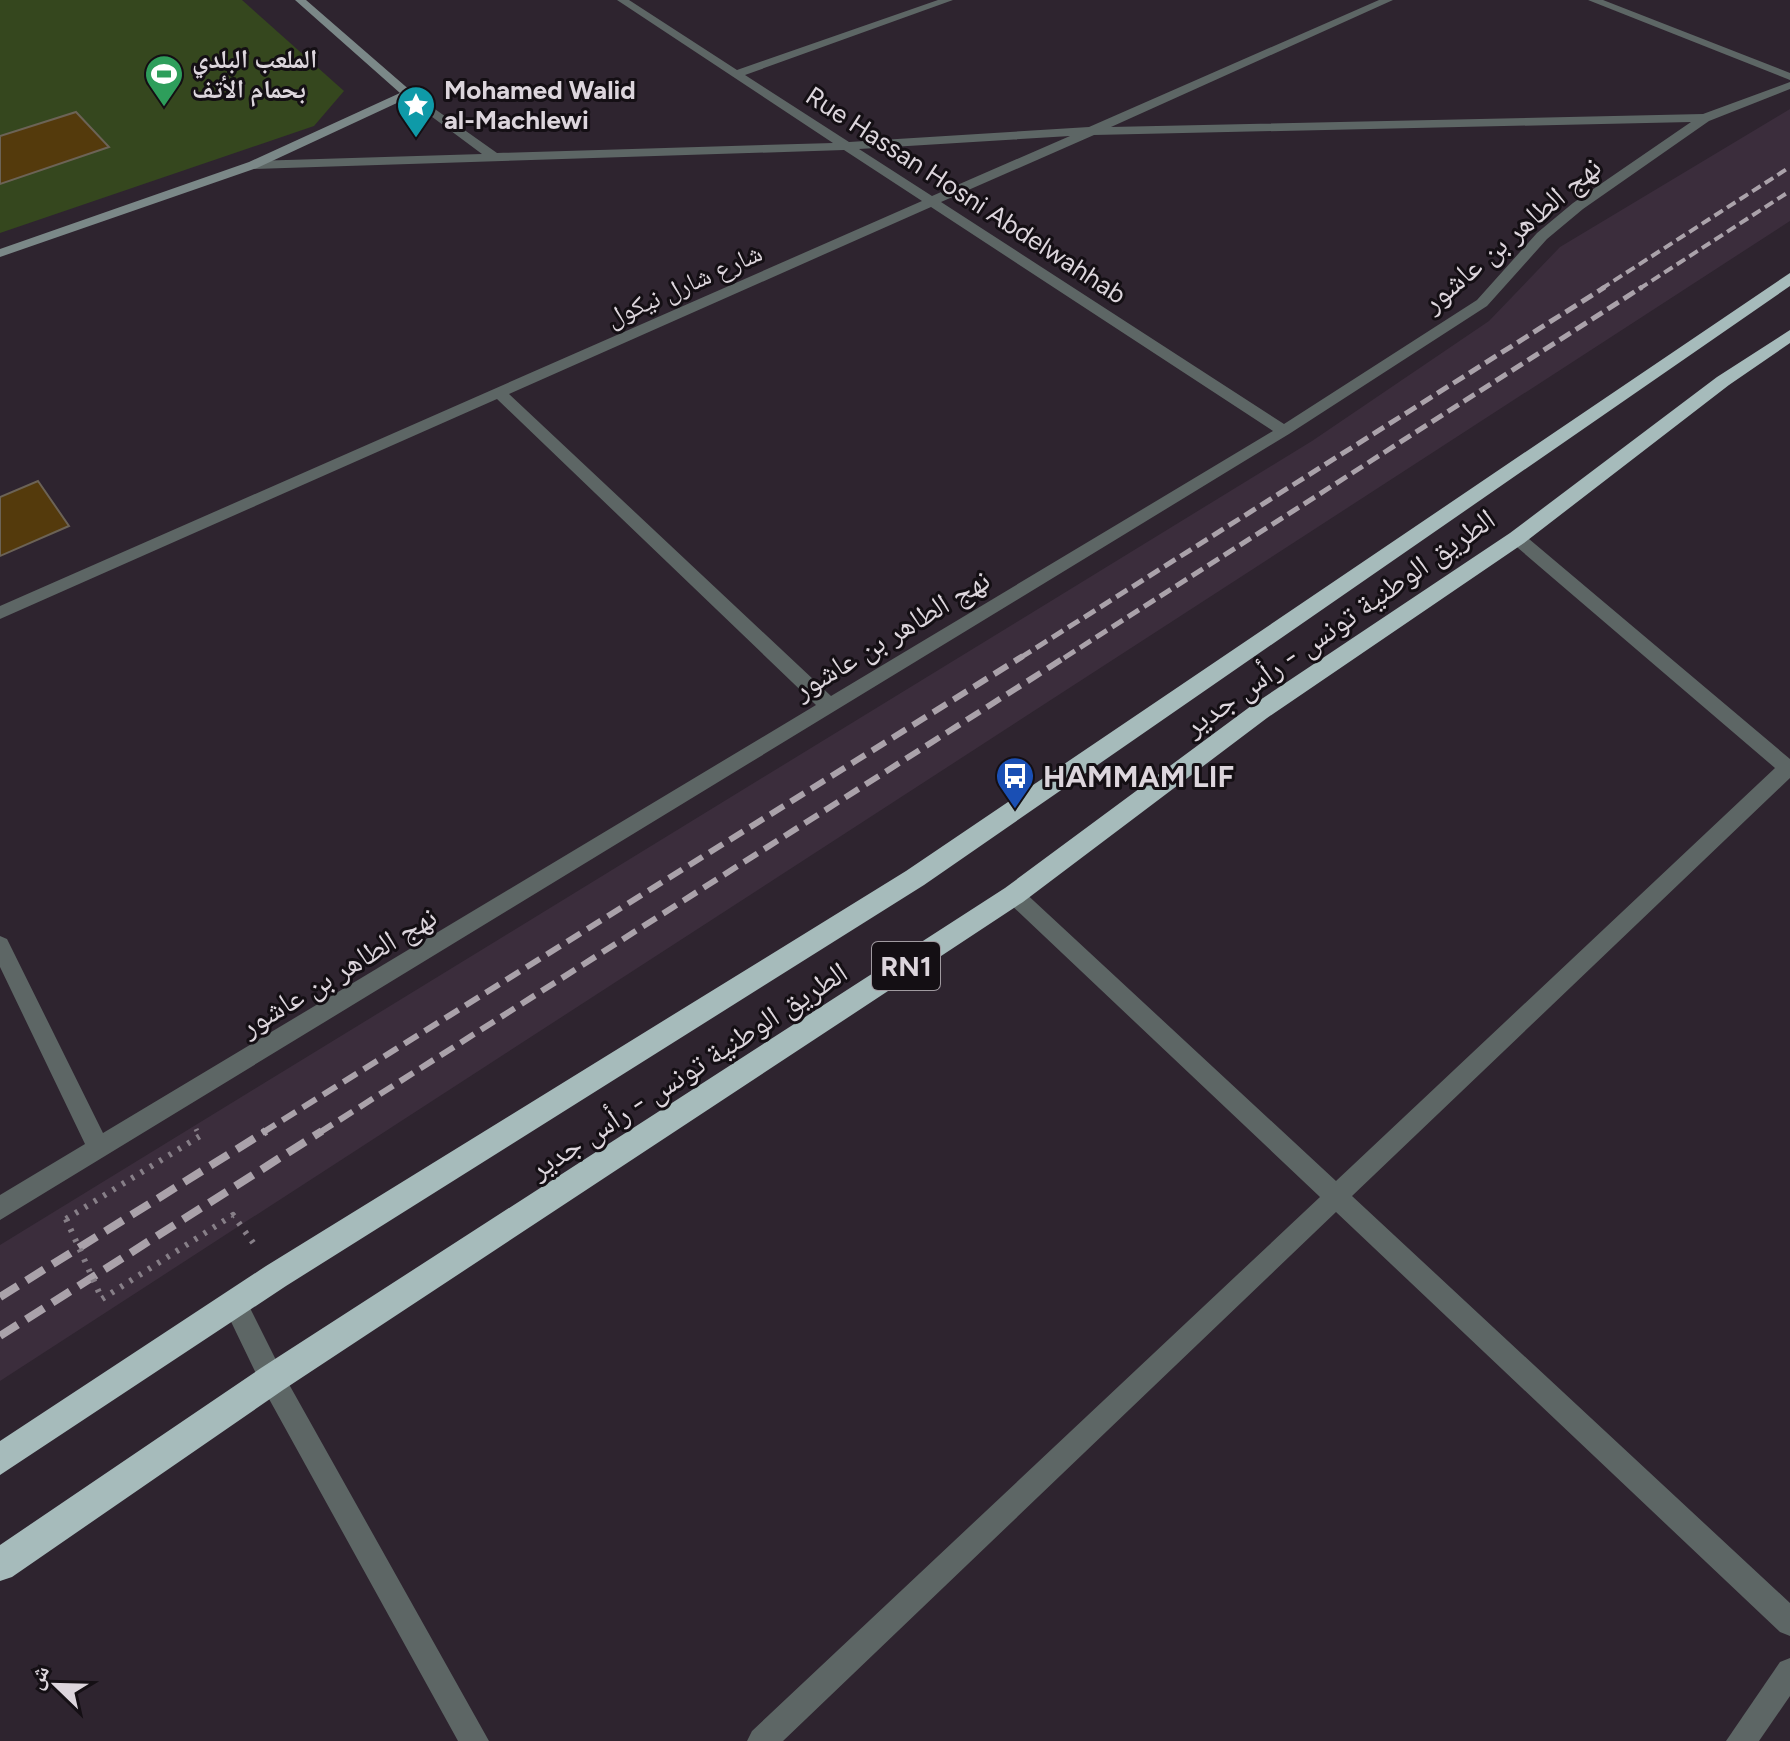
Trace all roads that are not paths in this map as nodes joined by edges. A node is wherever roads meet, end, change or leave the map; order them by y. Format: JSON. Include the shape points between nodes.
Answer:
{"nodes":[{"id":1,"x":300,"y":0,"type":"edge"},
{"id":2,"x":622,"y":0,"type":"edge"},
{"id":3,"x":948,"y":0,"type":"edge"},
{"id":4,"x":1388,"y":0,"type":"edge"},
{"id":5,"x":1593,"y":0,"type":"edge"},
{"id":6,"x":736,"y":74,"type":"junction"},
{"id":7,"x":1790,"y":77,"type":"edge"},
{"id":8,"x":1790,"y":85,"type":"edge"},
{"id":9,"x":408,"y":94,"type":"junction"},
{"id":10,"x":1705,"y":118,"type":"junction"},
{"id":11,"x":1090,"y":131,"type":"junction"},
{"id":12,"x":846,"y":146,"type":"junction"},
{"id":13,"x":495,"y":158,"type":"junction"},
{"id":14,"x":253,"y":165,"type":"junction"},
{"id":15,"x":932,"y":202,"type":"junction"},
{"id":16,"x":0,"y":253,"type":"edge"},
{"id":17,"x":1790,"y":278,"type":"edge"},
{"id":18,"x":1790,"y":335,"type":"edge"},
{"id":19,"x":499,"y":393,"type":"junction"},
{"id":20,"x":1284,"y":431,"type":"junction"},
{"id":21,"x":1517,"y":538,"type":"junction"},
{"id":22,"x":0,"y":613,"type":"edge"},
{"id":23,"x":828,"y":705,"type":"junction"},
{"id":24,"x":1789,"y":769,"type":"edge"},
{"id":25,"x":1014,"y":895,"type":"junction"},
{"id":26,"x":0,"y":945,"type":"edge"},
{"id":27,"x":99,"y":1149,"type":"junction"},
{"id":28,"x":1338,"y":1195,"type":"junction"},
{"id":29,"x":0,"y":1208,"type":"edge"},
{"id":30,"x":234,"y":1303,"type":"junction"},
{"id":31,"x":272,"y":1379,"type":"junction"},
{"id":32,"x":0,"y":1459,"type":"edge"},
{"id":33,"x":0,"y":1565,"type":"edge"},
{"id":34,"x":1790,"y":1622,"type":"edge"},
{"id":35,"x":1790,"y":1672,"type":"edge"},
{"id":36,"x":474,"y":1741,"type":"edge"},
{"id":37,"x":762,"y":1741,"type":"edge"},
{"id":38,"x":1741,"y":1741,"type":"edge"}],
"edges":[{"from":1,"to":9,"type":"street"},
{"from":2,"to":6,"type":"street","name":"Rue Hassan Hosni Abdelwahhab"},
{"from":3,"to":6,"type":"street"},
{"from":4,"to":11,"type":"street","name":"شارع شارل نيكول"},
{"from":5,"to":7,"type":"street"},
{"from":6,"to":12,"type":"street","name":"Rue Hassan Hosni Abdelwahhab"},
{"from":8,"to":10,"type":"street","name":"نهج الطاهر بن عاشور"},
{"from":9,"to":13,"type":"street"},
{"from":9,"to":14,"type":"street"},
{"from":10,"to":11,"type":"street"},
{"from":10,"to":20,"type":"street","name":"نهج الطاهر بن عاشور","via":[[1578,206],[1542,236],[1482,303]]},
{"from":11,"to":12,"type":"street"},
{"from":11,"to":15,"type":"street","name":"شارع شارل نيكول"},
{"from":12,"to":13,"type":"street"},
{"from":12,"to":15,"type":"street","name":"Rue Hassan Hosni Abdelwahhab"},
{"from":13,"to":14,"type":"street"},
{"from":14,"to":16,"type":"street"},
{"from":15,"to":19,"type":"street","name":"شارع شارل نيكول"},
{"from":15,"to":20,"type":"street","name":"Rue Hassan Hosni Abdelwahhab"},
{"from":17,"to":30,"type":"highway","name":"الطريق الوطنية تونس - رأس جدير","number":"RN1","via":[[915,878]]},
{"from":18,"to":21,"type":"highway","name":"الطريق الوطنية تونس - رأس جدير","number":"RN1"},
{"from":19,"to":22,"type":"street","name":"شارع شارل نيكول"},
{"from":19,"to":23,"type":"street"},
{"from":20,"to":23,"type":"street","name":"نهج الطاهر بن عاشور"},
{"from":21,"to":24,"type":"street"},
{"from":21,"to":25,"type":"highway","name":"الطريق الوطنية تونس - رأس جدير","number":"RN1","via":[[1259,712]]},
{"from":23,"to":27,"type":"street","name":"نهج الطاهر بن عاشور"},
{"from":24,"to":28,"type":"street"},
{"from":25,"to":28,"type":"street"},
{"from":25,"to":31,"type":"highway","name":"الطريق الوطنية تونس - رأس جدير","number":"RN1"},
{"from":26,"to":27,"type":"street"},
{"from":27,"to":29,"type":"street","name":"نهج الطاهر بن عاشور"},
{"from":28,"to":34,"type":"street"},
{"from":28,"to":37,"type":"street"},
{"from":30,"to":31,"type":"street"},
{"from":30,"to":32,"type":"highway","name":"الطريق الوطنية تونس - رأس جدير","number":"RN1"},
{"from":31,"to":33,"type":"highway","name":"الطريق الوطنية تونس - رأس جدير","number":"RN1"},
{"from":31,"to":36,"type":"street"},
{"from":35,"to":38,"type":"street"}]}
